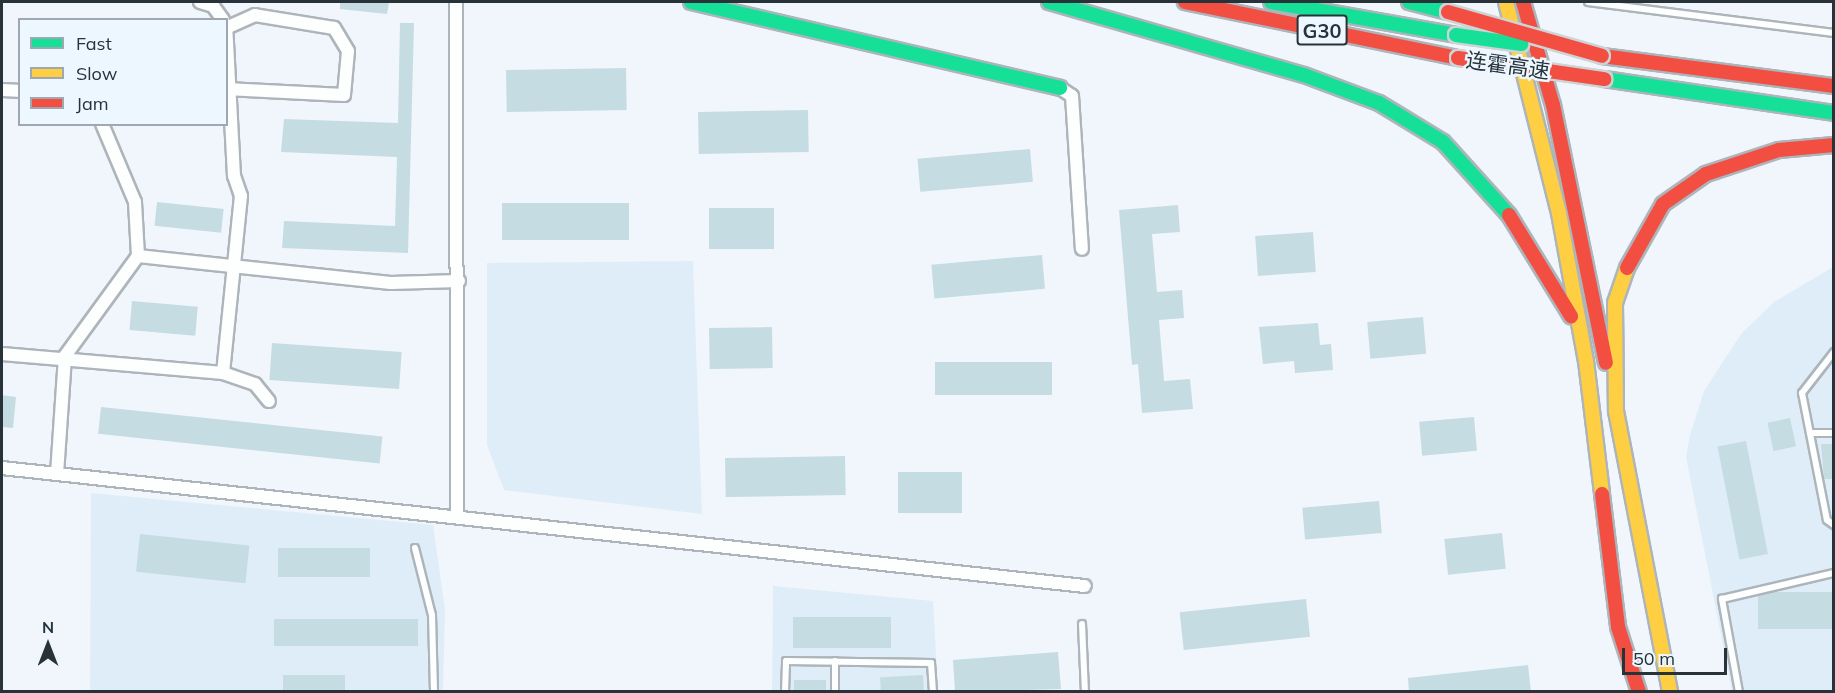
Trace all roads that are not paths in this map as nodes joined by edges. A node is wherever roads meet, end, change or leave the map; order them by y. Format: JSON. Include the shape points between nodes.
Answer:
{"nodes":[{"id":1,"x":200,"y":2,"type":"edge"},
{"id":2,"x":456,"y":2,"type":"edge"},
{"id":3,"x":691,"y":2,"type":"edge"},
{"id":4,"x":1048,"y":2,"type":"edge"},
{"id":5,"x":1185,"y":2,"type":"edge"},
{"id":6,"x":1271,"y":2,"type":"edge"},
{"id":7,"x":1408,"y":2,"type":"edge"},
{"id":8,"x":1506,"y":2,"type":"edge"},
{"id":9,"x":1523,"y":2,"type":"edge"},
{"id":10,"x":1588,"y":2,"type":"edge"},
{"id":11,"x":222,"y":18,"type":"edge"},
{"id":12,"x":228,"y":23,"type":"edge"},
{"id":13,"x":1833,"y":33,"type":"edge"},
{"id":14,"x":1602,"y":56,"type":"junction"},
{"id":15,"x":1833,"y":86,"type":"edge"},
{"id":16,"x":1060,"y":88,"type":"joint"},
{"id":17,"x":228,"y":89,"type":"edge"},
{"id":18,"x":2,"y":90,"type":"edge"},
{"id":19,"x":18,"y":91,"type":"edge"},
{"id":20,"x":1833,"y":112,"type":"edge"},
{"id":21,"x":103,"y":126,"type":"edge"},
{"id":22,"x":1833,"y":145,"type":"edge"},
{"id":23,"x":1082,"y":249,"type":"dead end"},
{"id":24,"x":138,"y":256,"type":"junction"},
{"id":25,"x":235,"y":268,"type":"junction"},
{"id":26,"x":459,"y":281,"type":"junction"},
{"id":27,"x":1833,"y":352,"type":"edge"},
{"id":28,"x":2,"y":354,"type":"edge"},
{"id":29,"x":65,"y":356,"type":"junction"},
{"id":30,"x":1586,"y":362,"type":"junction"},
{"id":31,"x":223,"y":373,"type":"junction"},
{"id":32,"x":268,"y":401,"type":"dead end"},
{"id":33,"x":1616,"y":411,"type":"junction"},
{"id":34,"x":1810,"y":433,"type":"junction"},
{"id":35,"x":1833,"y":433,"type":"edge"},
{"id":36,"x":2,"y":468,"type":"edge"},
{"id":37,"x":57,"y":474,"type":"junction"},
{"id":38,"x":457,"y":517,"type":"junction"},
{"id":39,"x":1833,"y":525,"type":"edge"},
{"id":40,"x":415,"y":548,"type":"dead end"},
{"id":41,"x":1833,"y":573,"type":"edge"},
{"id":42,"x":1085,"y":586,"type":"dead end"},
{"id":43,"x":1082,"y":624,"type":"dead end"},
{"id":44,"x":835,"y":661,"type":"junction"},
{"id":45,"x":434,"y":692,"type":"edge"},
{"id":46,"x":785,"y":692,"type":"edge"},
{"id":47,"x":835,"y":692,"type":"edge"},
{"id":48,"x":933,"y":692,"type":"edge"},
{"id":49,"x":1084,"y":692,"type":"edge"},
{"id":50,"x":1639,"y":692,"type":"edge"},
{"id":51,"x":1670,"y":692,"type":"edge"},
{"id":52,"x":1739,"y":692,"type":"edge"}],
"edges":[{"from":1,"to":11,"type":"street","via":[[213,6]]},
{"from":2,"to":26,"type":"street"},
{"from":3,"to":16,"type":"main road"},
{"from":4,"to":30,"type":"main road","via":[[1304,75],[1379,103],[1443,142],[1490,189],[1537,253],[1569,311]]},
{"from":5,"to":20,"type":"main road","name":"连霍高速","number":"G30","bridge":true,"via":[[1458,58]]},
{"from":6,"to":14,"type":"main road","name":"连霍高速","number":"G30","bridge":true},
{"from":7,"to":14,"type":"main road","bridge":true},
{"from":8,"to":30,"type":"main road","via":[[1559,213]]},
{"from":9,"to":33,"type":"main road","via":[[1553,105]]},
{"from":10,"to":13,"type":"lane"},
{"from":12,"to":17,"type":"street","via":[[255,15],[334,28],[348,51],[344,95]]},
{"from":14,"to":15,"type":"main road","name":"连霍高速","number":"G30"},
{"from":16,"to":23,"type":"street","via":[[1072,96]]},
{"from":17,"to":25,"type":"street","via":[[234,176],[241,196]]},
{"from":18,"to":19,"type":"street"},
{"from":21,"to":24,"type":"street","via":[[135,202]]},
{"from":22,"to":33,"type":"main road","via":[[1779,150],[1706,174],[1663,204],[1631,255],[1615,303]]},
{"from":24,"to":25,"type":"street"},
{"from":24,"to":29,"type":"street"},
{"from":25,"to":26,"type":"street","via":[[391,283]]},
{"from":25,"to":31,"type":"street"},
{"from":26,"to":38,"type":"street"},
{"from":27,"to":34,"type":"lane","via":[[1802,393]]},
{"from":28,"to":29,"type":"street"},
{"from":29,"to":31,"type":"street"},
{"from":29,"to":37,"type":"street"},
{"from":30,"to":50,"type":"main road","via":[[1618,627]]},
{"from":31,"to":32,"type":"street","via":[[255,384]]},
{"from":33,"to":51,"type":"main road"},
{"from":34,"to":35,"type":"lane"},
{"from":34,"to":39,"type":"lane","via":[[1827,520]]},
{"from":36,"to":37,"type":"street"},
{"from":37,"to":38,"type":"street"},
{"from":38,"to":42,"type":"street"},
{"from":40,"to":45,"type":"lane","via":[[432,615]]},
{"from":41,"to":52,"type":"lane","via":[[1722,599]]},
{"from":43,"to":49,"type":"lane"},
{"from":44,"to":46,"type":"lane","via":[[786,661]]},
{"from":44,"to":47,"type":"lane"},
{"from":44,"to":48,"type":"lane","via":[[931,663]]}]}
